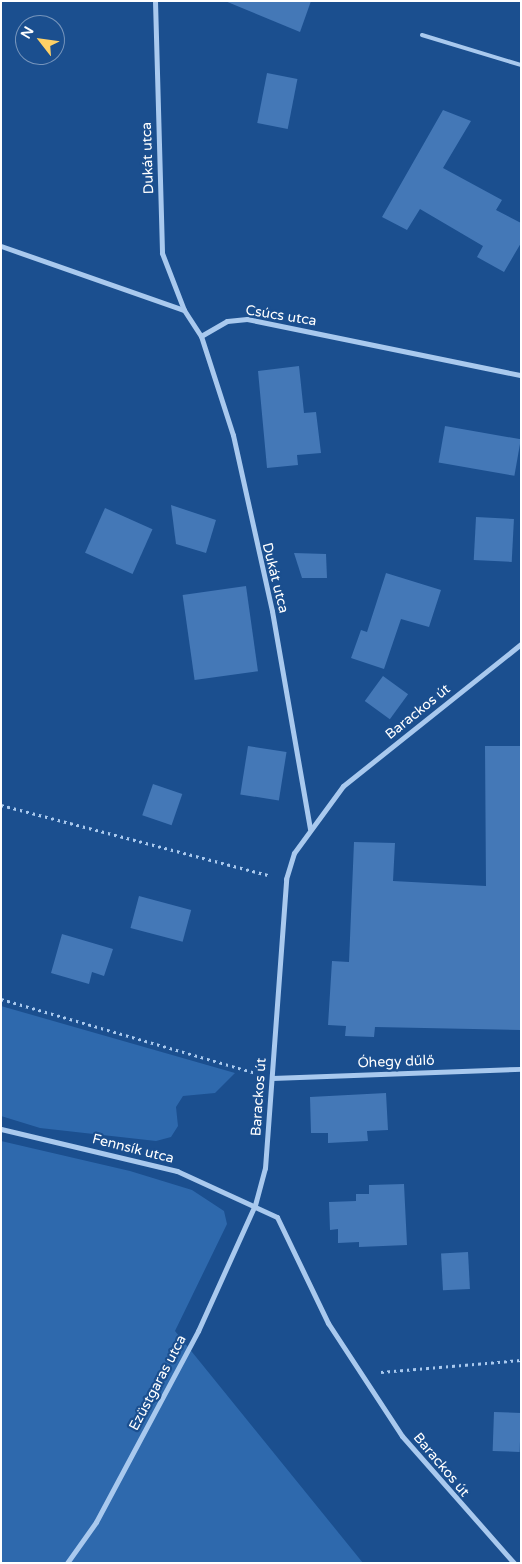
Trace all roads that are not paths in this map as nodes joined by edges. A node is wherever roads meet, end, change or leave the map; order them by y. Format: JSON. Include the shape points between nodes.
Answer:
{"nodes":[{"id":1,"x":155,"y":1,"type":"edge"},
{"id":2,"x":422,"y":35,"type":"dead end"},
{"id":3,"x":521,"y":66,"type":"edge"},
{"id":4,"x":1,"y":246,"type":"edge"},
{"id":5,"x":184,"y":310,"type":"junction"},
{"id":6,"x":202,"y":336,"type":"junction"},
{"id":7,"x":521,"y":375,"type":"edge"},
{"id":8,"x":521,"y":644,"type":"edge"},
{"id":9,"x":310,"y":829,"type":"junction"},
{"id":10,"x":521,"y":1069,"type":"edge"},
{"id":11,"x":272,"y":1078,"type":"junction"},
{"id":12,"x":1,"y":1129,"type":"edge"},
{"id":13,"x":254,"y":1205,"type":"junction"},
{"id":14,"x":67,"y":1563,"type":"edge"},
{"id":15,"x":514,"y":1563,"type":"edge"}],
"edges":[{"from":1,"to":5,"type":"street","name":"Dukát utca","via":[[162,253]]},
{"from":2,"to":3,"type":"lane"},
{"from":4,"to":5,"type":"street"},
{"from":5,"to":6,"type":"street"},
{"from":6,"to":7,"type":"street","name":"Csúcs utca","via":[[227,322],[247,319]]},
{"from":6,"to":9,"type":"street","name":"Dukát utca","via":[[233,436],[272,612]]},
{"from":8,"to":9,"type":"street","name":"Barackos út","via":[[343,786]]},
{"from":9,"to":11,"type":"street","name":"Barackos út","via":[[286,879]]},
{"from":10,"to":11,"type":"street","name":"Óhegy dűlő"},
{"from":11,"to":13,"type":"street","name":"Barackos út","via":[[265,1168]]},
{"from":12,"to":13,"type":"street","name":"Fennsík utca","via":[[144,1161]]},
{"from":13,"to":14,"type":"street","name":"Ezüstgaras utca","via":[[198,1331],[96,1522]]},
{"from":13,"to":15,"type":"street","name":"Barackos út","via":[[268,1210],[284,1228],[328,1323],[360,1374],[435,1478]]}]}
